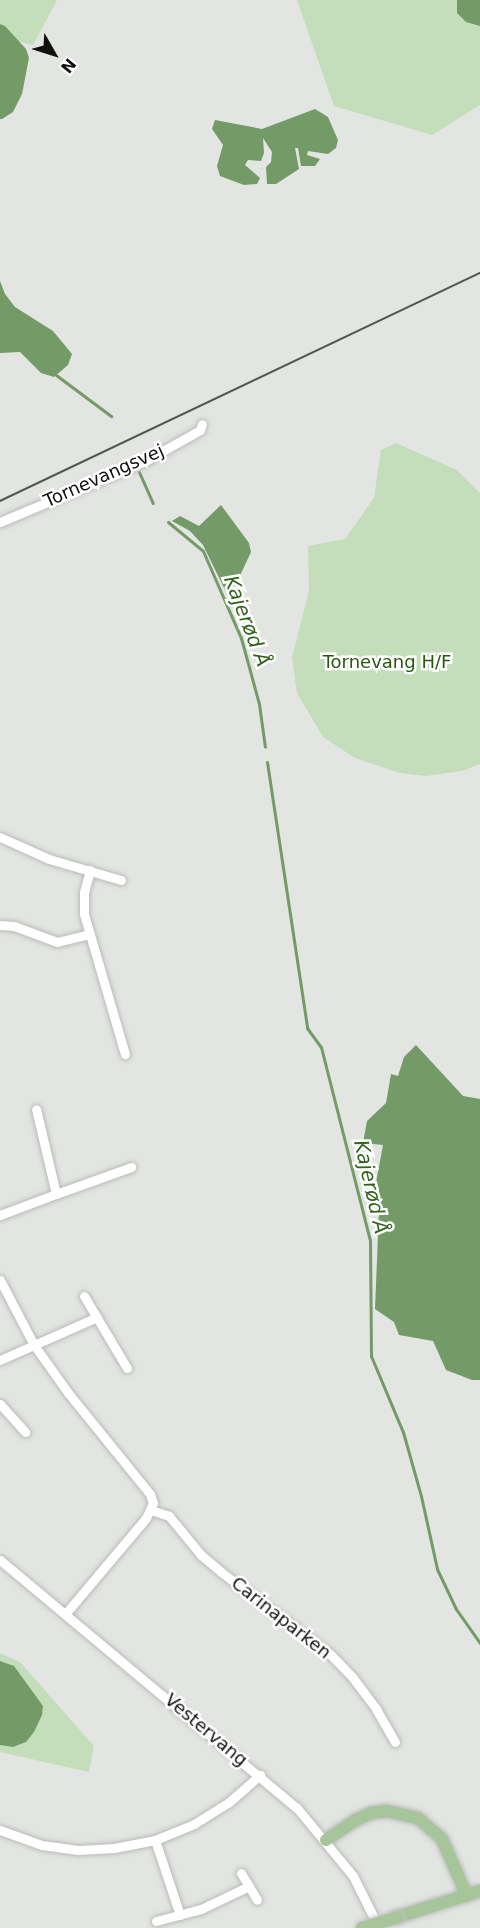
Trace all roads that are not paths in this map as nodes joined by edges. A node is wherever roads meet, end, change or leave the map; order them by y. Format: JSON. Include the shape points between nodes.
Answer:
{"nodes":[{"id":1,"x":202,"y":424,"type":"dead end"},
{"id":2,"x":0,"y":522,"type":"edge"},
{"id":3,"x":0,"y":837,"type":"edge"},
{"id":4,"x":90,"y":870,"type":"junction"},
{"id":5,"x":121,"y":880,"type":"dead end"},
{"id":6,"x":0,"y":925,"type":"edge"},
{"id":7,"x":89,"y":934,"type":"junction"},
{"id":8,"x":125,"y":1054,"type":"dead end"},
{"id":9,"x":36,"y":1109,"type":"dead end"},
{"id":10,"x":131,"y":1167,"type":"dead end"},
{"id":11,"x":56,"y":1194,"type":"junction"},
{"id":12,"x":0,"y":1215,"type":"edge"},
{"id":13,"x":0,"y":1280,"type":"edge"},
{"id":14,"x":84,"y":1296,"type":"dead end"},
{"id":15,"x":97,"y":1317,"type":"junction"},
{"id":16,"x":34,"y":1345,"type":"junction"},
{"id":17,"x":0,"y":1360,"type":"edge"},
{"id":18,"x":126,"y":1368,"type":"dead end"},
{"id":19,"x":0,"y":1404,"type":"edge"},
{"id":20,"x":25,"y":1432,"type":"dead end"},
{"id":21,"x":151,"y":1510,"type":"junction"},
{"id":22,"x":0,"y":1560,"type":"edge"},
{"id":23,"x":66,"y":1613,"type":"junction"},
{"id":24,"x":395,"y":1742,"type":"dead end"},
{"id":25,"x":260,"y":1775,"type":"junction"},
{"id":26,"x":0,"y":1830,"type":"edge"},
{"id":27,"x":155,"y":1840,"type":"junction"},
{"id":28,"x":326,"y":1840,"type":"junction"},
{"id":29,"x":241,"y":1873,"type":"dead end"},
{"id":30,"x":249,"y":1886,"type":"junction"},
{"id":31,"x":480,"y":1891,"type":"edge"},
{"id":32,"x":467,"y":1896,"type":"junction"},
{"id":33,"x":257,"y":1900,"type":"dead end"},
{"id":34,"x":180,"y":1915,"type":"junction"},
{"id":35,"x":156,"y":1921,"type":"dead end"},
{"id":36,"x":362,"y":1928,"type":"edge"},
{"id":37,"x":380,"y":1928,"type":"edge"}],
"edges":[{"from":1,"to":2,"type":"street","name":"Tornevangsvej","via":[[200,430],[145,461]]},
{"from":3,"to":4,"type":"street","via":[[49,859]]},
{"from":4,"to":5,"type":"street"},
{"from":4,"to":7,"type":"street","via":[[83,903]]},
{"from":6,"to":7,"type":"street","via":[[14,926],[57,942]]},
{"from":7,"to":8,"type":"street"},
{"from":9,"to":11,"type":"street"},
{"from":10,"to":11,"type":"street"},
{"from":11,"to":12,"type":"street"},
{"from":13,"to":16,"type":"street"},
{"from":14,"to":15,"type":"street"},
{"from":15,"to":16,"type":"street"},
{"from":15,"to":18,"type":"street"},
{"from":16,"to":17,"type":"street"},
{"from":16,"to":21,"type":"street","via":[[150,1494]]},
{"from":19,"to":20,"type":"street"},
{"from":21,"to":23,"type":"street"},
{"from":21,"to":24,"type":"street","name":"Carinaparken","via":[[169,1516],[221,1572],[330,1654],[370,1701]]},
{"from":22,"to":23,"type":"street","name":"Vestervang"},
{"from":23,"to":25,"type":"street","name":"Vestervang"},
{"from":25,"to":27,"type":"street","via":[[228,1803],[194,1824]]},
{"from":25,"to":28,"type":"street","name":"Vestervang"},
{"from":26,"to":27,"type":"street","via":[[42,1845],[78,1850]]},
{"from":27,"to":34,"type":"street"},
{"from":28,"to":32,"type":"main road","via":[[371,1813],[403,1813],[418,1818],[442,1839]]},
{"from":28,"to":37,"type":"street","name":"Vestervang","via":[[353,1876]]},
{"from":29,"to":30,"type":"street"},
{"from":30,"to":33,"type":"street"},
{"from":30,"to":34,"type":"street","via":[[201,1910]]},
{"from":31,"to":32,"type":"main road"},
{"from":32,"to":36,"type":"main road","bridge":true},
{"from":34,"to":35,"type":"street"}]}
